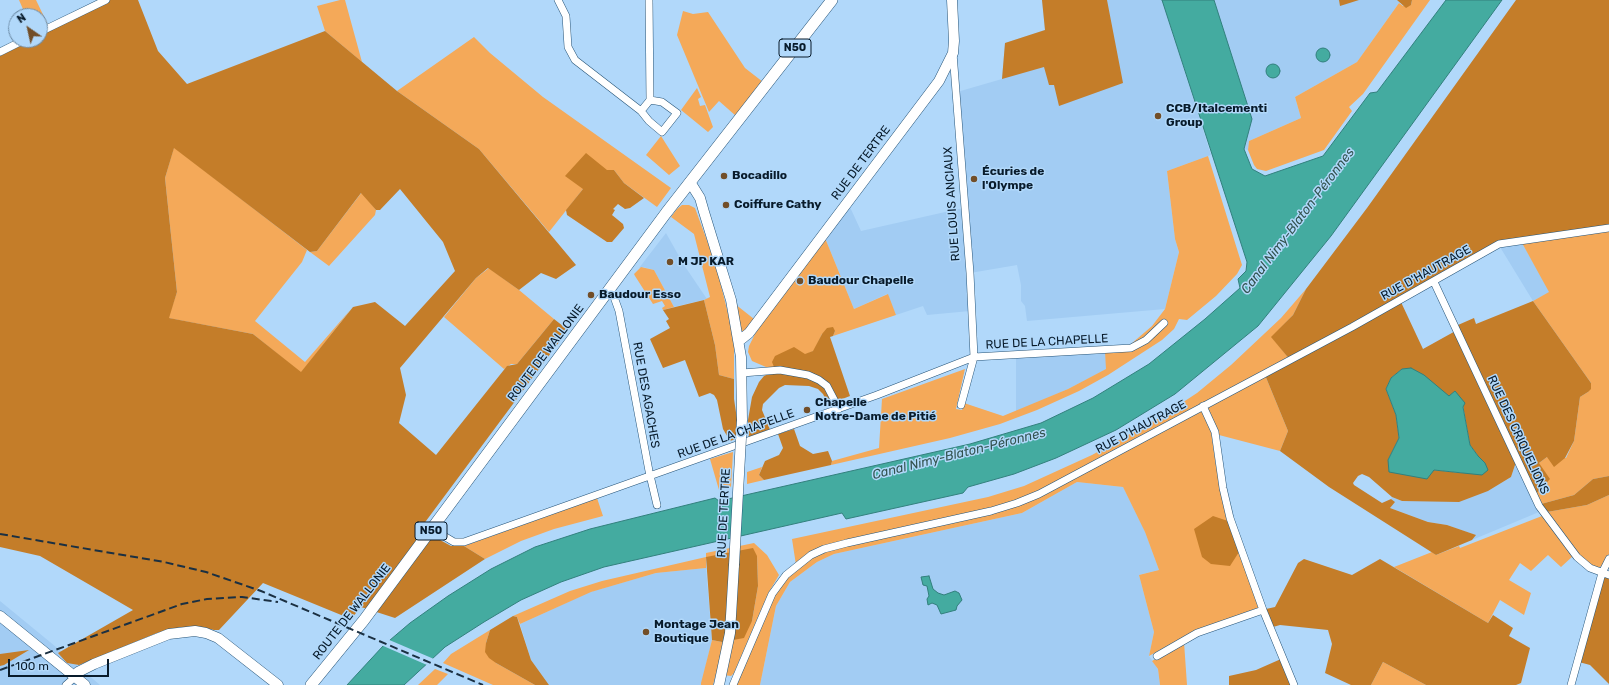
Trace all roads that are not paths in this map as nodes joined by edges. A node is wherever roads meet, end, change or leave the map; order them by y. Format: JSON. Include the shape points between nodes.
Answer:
{"nodes":[{"id":1,"x":106,"y":0,"type":"edge"},
{"id":2,"x":558,"y":0,"type":"edge"},
{"id":3,"x":649,"y":0,"type":"edge"},
{"id":4,"x":832,"y":0,"type":"edge"},
{"id":5,"x":952,"y":0,"type":"edge"},
{"id":6,"x":48,"y":28,"type":"edge"},
{"id":7,"x":953,"y":53,"type":"junction"},
{"id":8,"x":650,"y":100,"type":"junction"},
{"id":9,"x":641,"y":111,"type":"junction"},
{"id":10,"x":690,"y":182,"type":"junction"},
{"id":11,"x":1609,"y":228,"type":"edge"},
{"id":12,"x":1434,"y":282,"type":"junction"},
{"id":13,"x":608,"y":292,"type":"junction"},
{"id":14,"x":1164,"y":323,"type":"dead end"},
{"id":15,"x":739,"y":341,"type":"junction"},
{"id":16,"x":974,"y":357,"type":"junction"},
{"id":17,"x":742,"y":373,"type":"junction"},
{"id":18,"x":961,"y":405,"type":"dead end"},
{"id":19,"x":1203,"y":406,"type":"junction"},
{"id":20,"x":839,"y":409,"type":"junction"},
{"id":21,"x":650,"y":476,"type":"junction"},
{"id":22,"x":657,"y":505,"type":"dead end"},
{"id":23,"x":432,"y":529,"type":"junction"},
{"id":24,"x":1609,"y":559,"type":"edge"},
{"id":25,"x":1606,"y":574,"type":"edge"},
{"id":26,"x":1263,"y":610,"type":"junction"},
{"id":27,"x":0,"y":616,"type":"edge"},
{"id":28,"x":1157,"y":656,"type":"dead end"},
{"id":29,"x":75,"y":676,"type":"junction"},
{"id":30,"x":736,"y":678,"type":"junction"},
{"id":31,"x":66,"y":685,"type":"edge"},
{"id":32,"x":85,"y":685,"type":"edge"},
{"id":33,"x":278,"y":685,"type":"edge"},
{"id":34,"x":311,"y":685,"type":"edge"},
{"id":35,"x":719,"y":685,"type":"edge"},
{"id":36,"x":732,"y":685,"type":"edge"},
{"id":37,"x":1294,"y":685,"type":"edge"},
{"id":38,"x":1571,"y":685,"type":"edge"}],
"edges":[{"from":1,"to":6,"type":"street"},
{"from":2,"to":9,"type":"street","via":[[566,16],[571,56]]},
{"from":3,"to":8,"type":"street"},
{"from":4,"to":10,"type":"main road","name":"ROUTE DE WALLONIE","number":"N50"},
{"from":5,"to":7,"type":"street","name":"RUE LOUIS ANCIAUX"},
{"from":7,"to":15,"type":"street","name":"RUE DE TERTRE","via":[[932,92],[749,333]]},
{"from":7,"to":16,"type":"street","name":"RUE LOUIS ANCIAUX"},
{"from":8,"to":9,"type":"street"},
{"from":8,"to":9,"type":"street","via":[[662,102],[677,113],[662,132]]},
{"from":10,"to":13,"type":"main road","name":"ROUTE DE WALLONIE","number":"N50"},
{"from":10,"to":15,"type":"street","name":"RUE DE TERTRE","via":[[700,198],[723,270]]},
{"from":11,"to":12,"type":"street","name":"RUE D'HAUTRAGE","via":[[1499,244]]},
{"from":12,"to":19,"type":"street","name":"RUE D'HAUTRAGE"},
{"from":12,"to":25,"type":"street","name":"RUE DES CRIQUELIONS","via":[[1539,506],[1577,557],[1590,568]]},
{"from":13,"to":21,"type":"street","name":"RUE DES AGACHES","via":[[614,297],[619,311]]},
{"from":13,"to":23,"type":"main road","name":"ROUTE DE WALLONIE","number":"N50"},
{"from":14,"to":16,"type":"street","name":"RUE DE LA CHAPELLE","via":[[1146,340],[1131,348]]},
{"from":15,"to":17,"type":"street","name":"RUE DE TERTRE"},
{"from":16,"to":18,"type":"street","name":"RUE LOUIS ANCIAUX"},
{"from":16,"to":20,"type":"street","name":"RUE DE LA CHAPELLE"},
{"from":17,"to":20,"type":"street","via":[[780,370],[808,374],[827,386]]},
{"from":17,"to":35,"type":"street","name":"RUE DE TERTRE","bridge":true,"via":[[742,420],[730,633]]},
{"from":19,"to":26,"type":"street","via":[[1215,432],[1230,518]]},
{"from":19,"to":30,"type":"street","name":"RUE D'HAUTRAGE","via":[[1018,503],[847,543],[810,556],[786,575],[777,586]]},
{"from":20,"to":21,"type":"street","name":"RUE DE LA CHAPELLE"},
{"from":21,"to":22,"type":"street","name":"RUE DES AGACHES"},
{"from":21,"to":23,"type":"street","name":"RUE DE LA CHAPELLE","via":[[464,542],[454,542]]},
{"from":23,"to":34,"type":"main road","name":"ROUTE DE WALLONIE","number":"N50"},
{"from":24,"to":25,"type":"street"},
{"from":25,"to":38,"type":"street"},
{"from":26,"to":28,"type":"street","via":[[1197,633]]},
{"from":26,"to":37,"type":"street"},
{"from":27,"to":29,"type":"street"},
{"from":29,"to":31,"type":"street"},
{"from":29,"to":32,"type":"street"},
{"from":29,"to":33,"type":"street","via":[[94,664],[163,636],[195,631],[218,638]]},
{"from":30,"to":35,"type":"street","via":[[731,683]]},
{"from":30,"to":36,"type":"street","name":"RUE D'HAUTRAGE"}]}
